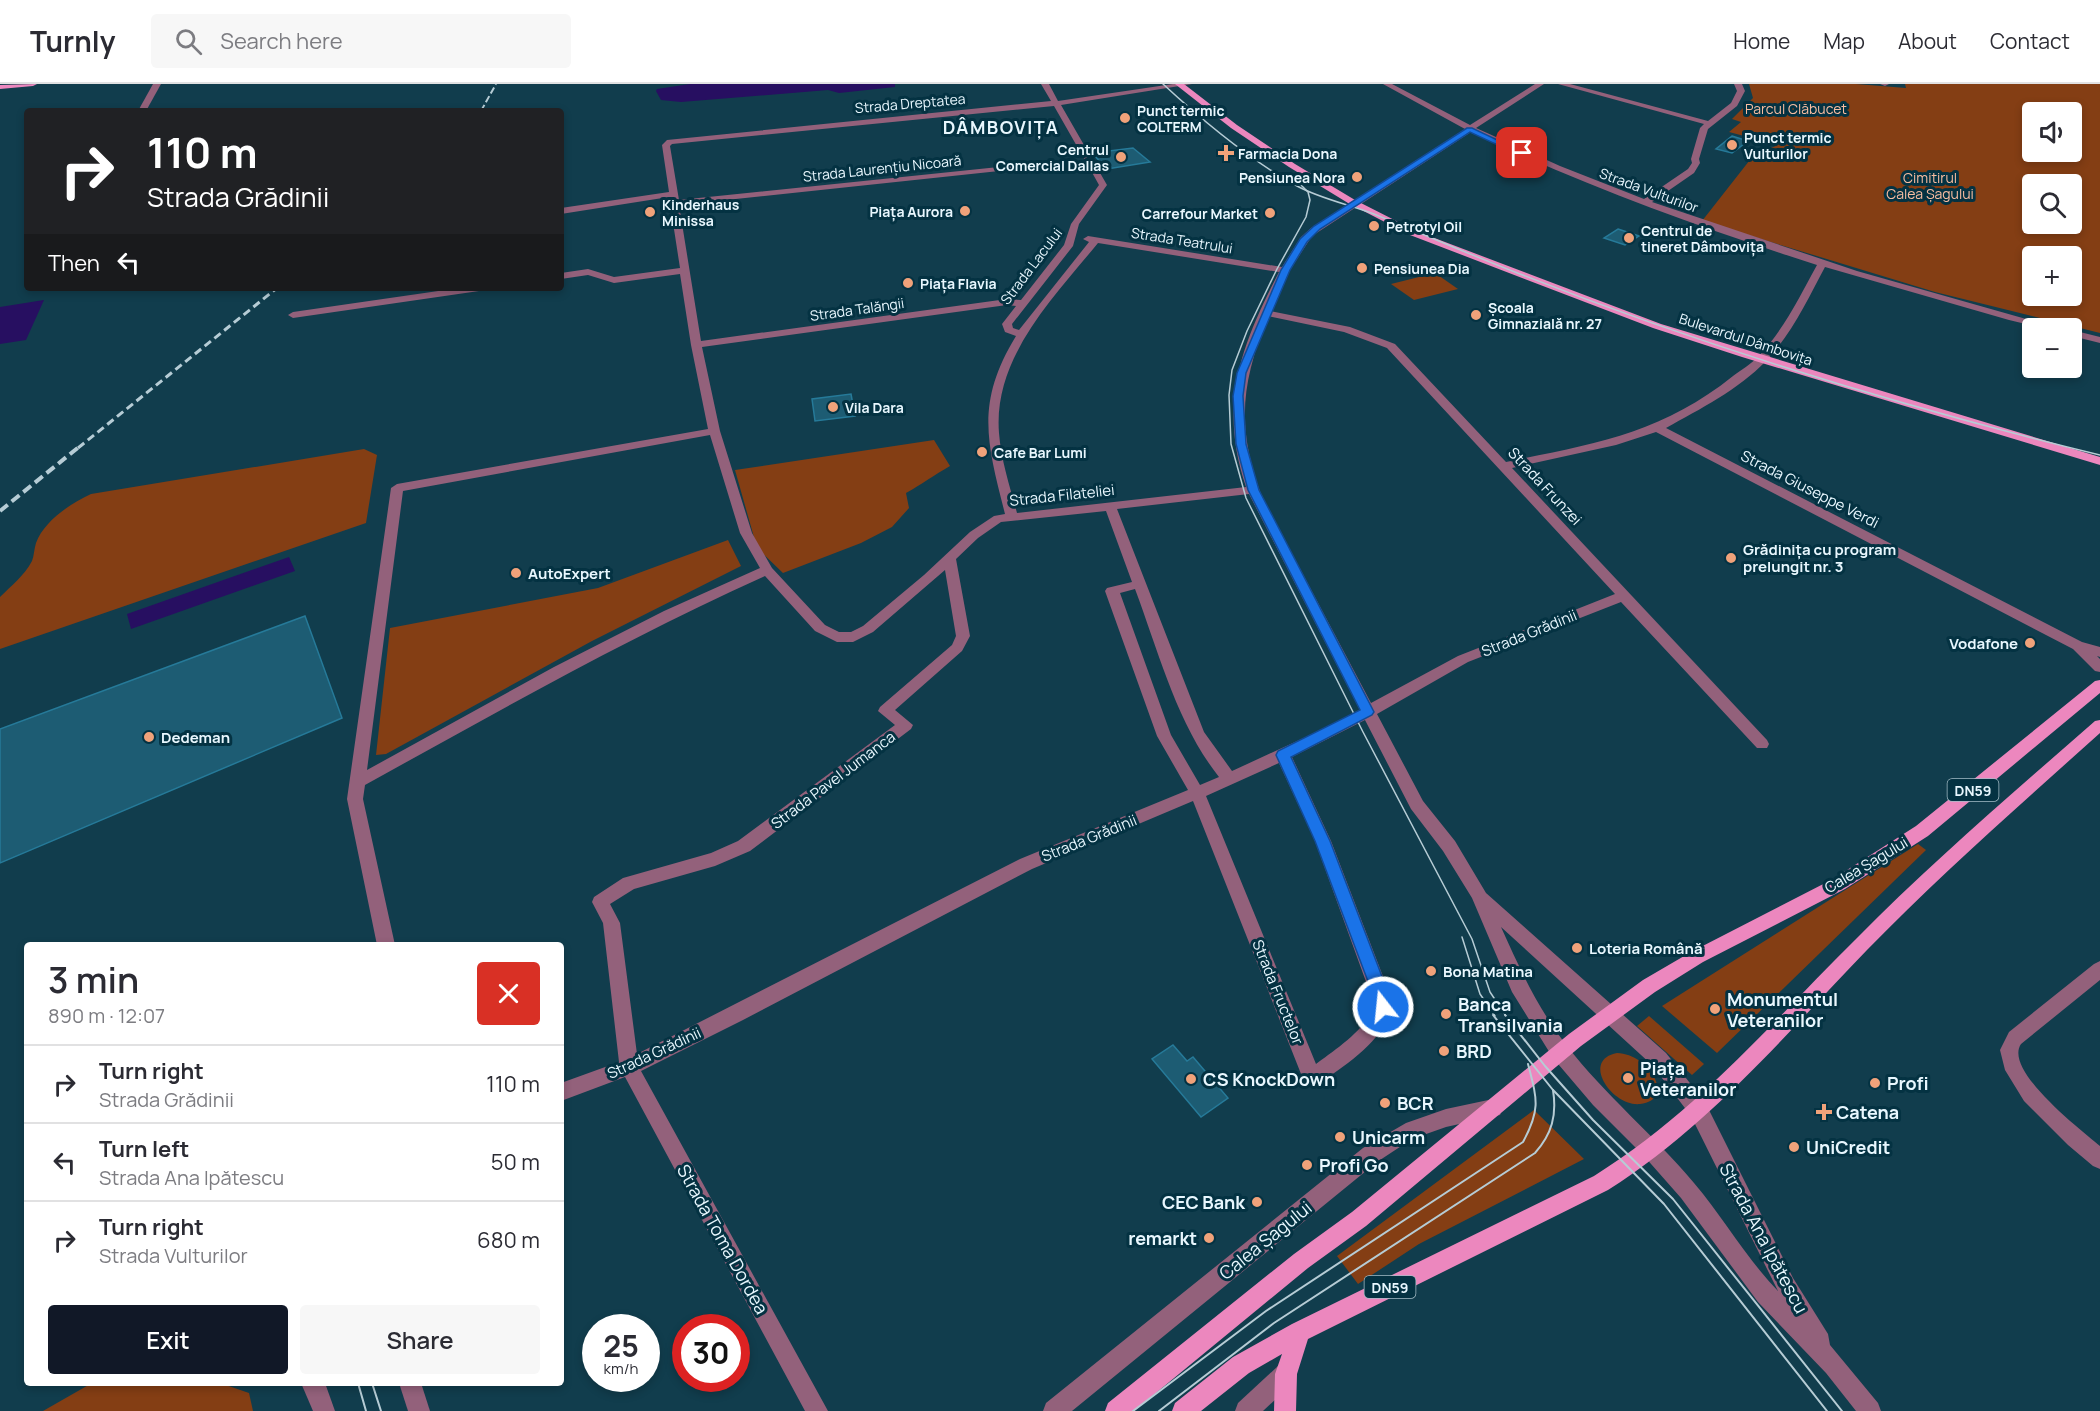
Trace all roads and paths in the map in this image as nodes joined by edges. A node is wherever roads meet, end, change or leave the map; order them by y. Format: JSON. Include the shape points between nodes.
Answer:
{"nodes":[{"id":1,"x":33,"y":84,"type":"edge"},
{"id":2,"x":157,"y":84,"type":"edge"},
{"id":3,"x":1045,"y":84,"type":"edge"},
{"id":4,"x":1183,"y":84,"type":"edge"},
{"id":5,"x":1387,"y":84,"type":"edge"},
{"id":6,"x":1540,"y":84,"type":"edge"},
{"id":7,"x":1562,"y":84,"type":"edge"},
{"id":8,"x":1738,"y":84,"type":"edge"},
{"id":9,"x":0,"y":87,"type":"edge"},
{"id":10,"x":1058,"y":103,"type":"junction"},
{"id":11,"x":144,"y":108,"type":"edge"},
{"id":12,"x":1708,"y":123,"type":"junction"},
{"id":13,"x":1470,"y":129,"type":"junction"},
{"id":14,"x":1263,"y":146,"type":"junction"},
{"id":15,"x":1093,"y":165,"type":"junction"},
{"id":16,"x":1337,"y":182,"type":"dead end"},
{"id":17,"x":1361,"y":194,"type":"junction"},
{"id":18,"x":674,"y":198,"type":"junction"},
{"id":19,"x":1355,"y":203,"type":"junction"},
{"id":20,"x":1645,"y":203,"type":"junction"},
{"id":21,"x":564,"y":211,"type":"edge"},
{"id":22,"x":1074,"y":236,"type":"junction"},
{"id":23,"x":1096,"y":240,"type":"junction"},
{"id":24,"x":1478,"y":256,"type":"junction"},
{"id":25,"x":1822,"y":264,"type":"junction"},
{"id":26,"x":685,"y":270,"type":"junction"},
{"id":27,"x":1285,"y":270,"type":"junction"},
{"id":28,"x":564,"y":276,"type":"edge"},
{"id":29,"x":459,"y":291,"type":"edge"},
{"id":30,"x":1021,"y":303,"type":"junction"},
{"id":31,"x":1266,"y":313,"type":"junction"},
{"id":32,"x":293,"y":315,"type":"dead end"},
{"id":33,"x":2022,"y":319,"type":"edge"},
{"id":34,"x":1022,"y":335,"type":"junction"},
{"id":35,"x":2082,"y":336,"type":"edge"},
{"id":36,"x":2100,"y":340,"type":"edge"},
{"id":37,"x":696,"y":342,"type":"junction"},
{"id":38,"x":1761,"y":360,"type":"junction"},
{"id":39,"x":1657,"y":429,"type":"junction"},
{"id":40,"x":714,"y":432,"type":"junction"},
{"id":41,"x":2010,"y":433,"type":"junction"},
{"id":42,"x":2100,"y":451,"type":"edge"},
{"id":43,"x":2100,"y":461,"type":"edge"},
{"id":44,"x":1505,"y":466,"type":"junction"},
{"id":45,"x":1253,"y":490,"type":"junction"},
{"id":46,"x":1110,"y":506,"type":"junction"},
{"id":47,"x":1012,"y":516,"type":"junction"},
{"id":48,"x":950,"y":560,"type":"junction"},
{"id":49,"x":767,"y":570,"type":"junction"},
{"id":50,"x":1140,"y":584,"type":"junction"},
{"id":51,"x":1623,"y":596,"type":"junction"},
{"id":52,"x":2077,"y":645,"type":"junction"},
{"id":53,"x":2100,"y":652,"type":"edge"},
{"id":54,"x":2100,"y":667,"type":"edge"},
{"id":55,"x":2100,"y":685,"type":"edge"},
{"id":56,"x":1368,"y":712,"type":"junction"},
{"id":57,"x":2100,"y":725,"type":"edge"},
{"id":58,"x":1762,"y":744,"type":"dead end"},
{"id":59,"x":1283,"y":755,"type":"junction"},
{"id":60,"x":1229,"y":778,"type":"junction"},
{"id":61,"x":357,"y":782,"type":"junction"},
{"id":62,"x":1197,"y":793,"type":"junction"},
{"id":63,"x":1479,"y":895,"type":"junction"},
{"id":64,"x":385,"y":942,"type":"edge"},
{"id":65,"x":2100,"y":969,"type":"edge"},
{"id":66,"x":1610,"y":1014,"type":"junction"},
{"id":67,"x":1560,"y":1052,"type":"junction"},
{"id":68,"x":629,"y":1067,"type":"junction"},
{"id":69,"x":564,"y":1091,"type":"edge"},
{"id":70,"x":1496,"y":1107,"type":"junction"},
{"id":71,"x":1698,"y":1109,"type":"junction"},
{"id":72,"x":1651,"y":1149,"type":"junction"},
{"id":73,"x":2100,"y":1159,"type":"edge"},
{"id":74,"x":1300,"y":1332,"type":"junction"},
{"id":75,"x":1834,"y":1365,"type":"junction"},
{"id":76,"x":1286,"y":1374,"type":"junction"},
{"id":77,"x":314,"y":1386,"type":"edge"},
{"id":78,"x":411,"y":1386,"type":"edge"},
{"id":79,"x":324,"y":1411,"type":"edge"},
{"id":80,"x":419,"y":1411,"type":"edge"},
{"id":81,"x":817,"y":1411,"type":"edge"},
{"id":82,"x":1054,"y":1411,"type":"edge"},
{"id":83,"x":1116,"y":1411,"type":"edge"},
{"id":84,"x":1183,"y":1411,"type":"edge"},
{"id":85,"x":1246,"y":1411,"type":"edge"},
{"id":86,"x":1285,"y":1411,"type":"edge"},
{"id":87,"x":1870,"y":1411,"type":"edge"}],
"edges":[{"from":1,"to":9,"type":"main road"},
{"from":2,"to":11,"type":"street"},
{"from":3,"to":10,"type":"street","name":"Strada Lacului"},
{"from":4,"to":10,"type":"street","name":"Strada Dreptatea"},
{"from":4,"to":14,"type":"main road","name":"Bulevardul Dâmbovița"},
{"from":5,"to":13,"type":"street","name":"Strada Vulturilor"},
{"from":6,"to":13,"type":"street"},
{"from":7,"to":12,"type":"street"},
{"from":8,"to":12,"type":"street","via":[[1741,92],[1734,104]]},
{"from":10,"to":15,"type":"street","name":"Strada Lacului"},
{"from":10,"to":18,"type":"street","name":"Strada Dreptatea","via":[[670,141],[666,145]]},
{"from":12,"to":20,"type":"street","via":[[1691,171]]},
{"from":13,"to":17,"type":"street"},
{"from":13,"to":20,"type":"street","name":"Strada Vulturilor","via":[[1559,170]]},
{"from":14,"to":16,"type":"main road","name":"Bulevardul Dâmbovița"},
{"from":14,"to":19,"type":"main road","name":"Bulevardul Dâmbovița"},
{"from":15,"to":18,"type":"street","name":"Strada Laurențiu Nicoară","via":[[1047,164]]},
{"from":15,"to":22,"type":"street","name":"Strada Lacului","via":[[1102,188],[1076,224]]},
{"from":17,"to":19,"type":"street"},
{"from":17,"to":24,"type":"main road","name":"Bulevardul Dâmbovița"},
{"from":18,"to":21,"type":"street","name":"Strada Laurențiu Nicoară"},
{"from":18,"to":26,"type":"street"},
{"from":19,"to":24,"type":"main road","name":"Bulevardul Dâmbovița","via":[[1413,233]]},
{"from":19,"to":27,"type":"street","via":[[1310,234]]},
{"from":20,"to":25,"type":"street","name":"Strada Vulturilor"},
{"from":22,"to":23,"type":"street","name":"Strada Teatrului"},
{"from":22,"to":30,"type":"street","name":"Strada Lacului"},
{"from":23,"to":27,"type":"street","name":"Strada Teatrului"},
{"from":23,"to":34,"type":"street"},
{"from":24,"to":38,"type":"main road","name":"Bulevardul Dâmbovița","via":[[1657,326]]},
{"from":25,"to":33,"type":"street","name":"Strada Vulturilor"},
{"from":25,"to":38,"type":"street","via":[[1791,320]]},
{"from":26,"to":28,"type":"street","via":[[614,280],[588,272]]},
{"from":26,"to":37,"type":"street"},
{"from":27,"to":31,"type":"street"},
{"from":29,"to":32,"type":"street"},
{"from":30,"to":34,"type":"street","name":"Strada Lacului","via":[[1006,327]]},
{"from":30,"to":37,"type":"street","name":"Strada Talăngii"},
{"from":31,"to":44,"type":"street","name":"Strada Frunzei","via":[[1356,333],[1392,346]]},
{"from":31,"to":45,"type":"street","via":[[1243,366],[1238,396],[1241,444]]},
{"from":34,"to":47,"type":"street","via":[[1004,371],[993,415],[993,433]]},
{"from":35,"to":36,"type":"street"},
{"from":37,"to":40,"type":"street"},
{"from":38,"to":39,"type":"street","via":[[1713,398]]},
{"from":38,"to":41,"type":"main road","name":"Bulevardul Dâmbovița"},
{"from":39,"to":44,"type":"street"},
{"from":39,"to":52,"type":"street","name":"Strada Giuseppe Verdi"},
{"from":40,"to":49,"type":"street","via":[[746,533]]},
{"from":40,"to":61,"type":"street","via":[[397,488]]},
{"from":41,"to":42,"type":"main road","name":"Bulevardul Dâmbovița"},
{"from":41,"to":43,"type":"main road","name":"Bulevardul Dâmbovița"},
{"from":44,"to":51,"type":"street","name":"Strada Frunzei"},
{"from":45,"to":46,"type":"street","name":"Strada Filateliei"},
{"from":45,"to":56,"type":"street"},
{"from":46,"to":47,"type":"street","name":"Strada Filateliei"},
{"from":46,"to":50,"type":"street"},
{"from":47,"to":48,"type":"street","name":"Strada Filateliei","via":[[988,524]]},
{"from":48,"to":49,"type":"street","name":"Strada Filateliei","via":[[868,629],[845,638],[820,628]]},
{"from":48,"to":68,"type":"street","name":"Strada Pavel Jumanca","via":[[963,636],[957,648],[885,711],[906,725],[744,846],[715,859],[629,884],[600,902],[611,923]]},
{"from":49,"to":61,"type":"street","via":[[669,614]]},
{"from":50,"to":60,"type":"street","via":[[1197,733]]},
{"from":50,"to":62,"type":"street","name":"Strada Fructelor","via":[[1112,591],[1164,736]]},
{"from":51,"to":56,"type":"street","name":"Strada Grădinii","via":[[1463,659]]},
{"from":51,"to":58,"type":"street","name":"Strada Frunzei"},
{"from":52,"to":53,"type":"street","name":"Strada Giuseppe Verdi"},
{"from":52,"to":54,"type":"street","name":"Strada Giuseppe Verdi"},
{"from":55,"to":66,"type":"main road","name":"Calea Șagului","number":"DN59","via":[[1914,836],[1839,884],[1696,957]]},
{"from":56,"to":59,"type":"street","name":"Strada Grădinii"},
{"from":56,"to":63,"type":"street","via":[[1417,805],[1449,846]]},
{"from":57,"to":71,"type":"main road","number":"DN59","via":[[1953,855]]},
{"from":59,"to":60,"type":"street","name":"Strada Grădinii"},
{"from":59,"to":62,"type":"street","name":"Strada Fructelor","via":[[1323,841],[1383,1007],[1377,1020],[1355,1043],[1312,1078]]},
{"from":60,"to":62,"type":"street","name":"Strada Grădinii"},
{"from":61,"to":64,"type":"street","via":[[355,799]]},
{"from":62,"to":68,"type":"street","name":"Strada Grădinii","via":[[1026,864]]},
{"from":63,"to":66,"type":"street"},
{"from":63,"to":67,"type":"street","via":[[1518,986]]},
{"from":65,"to":73,"type":"street","via":[[2014,1038],[2008,1048],[2021,1084]]},
{"from":66,"to":67,"type":"main road","number":"DN59"},
{"from":66,"to":71,"type":"street","via":[[1659,1059]]},
{"from":67,"to":70,"type":"main road","name":"Calea Șagului","number":"DN59"},
{"from":67,"to":72,"type":"street"},
{"from":68,"to":69,"type":"street","name":"Strada Grădinii"},
{"from":68,"to":81,"type":"street","name":"Strada Toma Dordea"},
{"from":70,"to":82,"type":"street","name":"Calea Șagului","via":[[1406,1132],[1370,1155]]},
{"from":70,"to":83,"type":"main road","name":"Calea Șagului","number":"DN59"},
{"from":71,"to":72,"type":"main road","number":"DN59"},
{"from":71,"to":75,"type":"street","name":"Strada Ana Ipătescu","via":[[1786,1285]]},
{"from":72,"to":74,"type":"main road","number":"DN59","via":[[1601,1182]]},
{"from":72,"to":75,"type":"street","name":"Strada Ana Ipătescu","via":[[1689,1191],[1766,1294]]},
{"from":74,"to":76,"type":"main road"},
{"from":74,"to":84,"type":"main road","number":"DN59","via":[[1241,1365]]},
{"from":75,"to":87,"type":"street","name":"Strada Ana Ipătescu"},
{"from":76,"to":85,"type":"street"},
{"from":76,"to":86,"type":"main road"},
{"from":77,"to":79,"type":"street"},
{"from":78,"to":80,"type":"street"}]}
